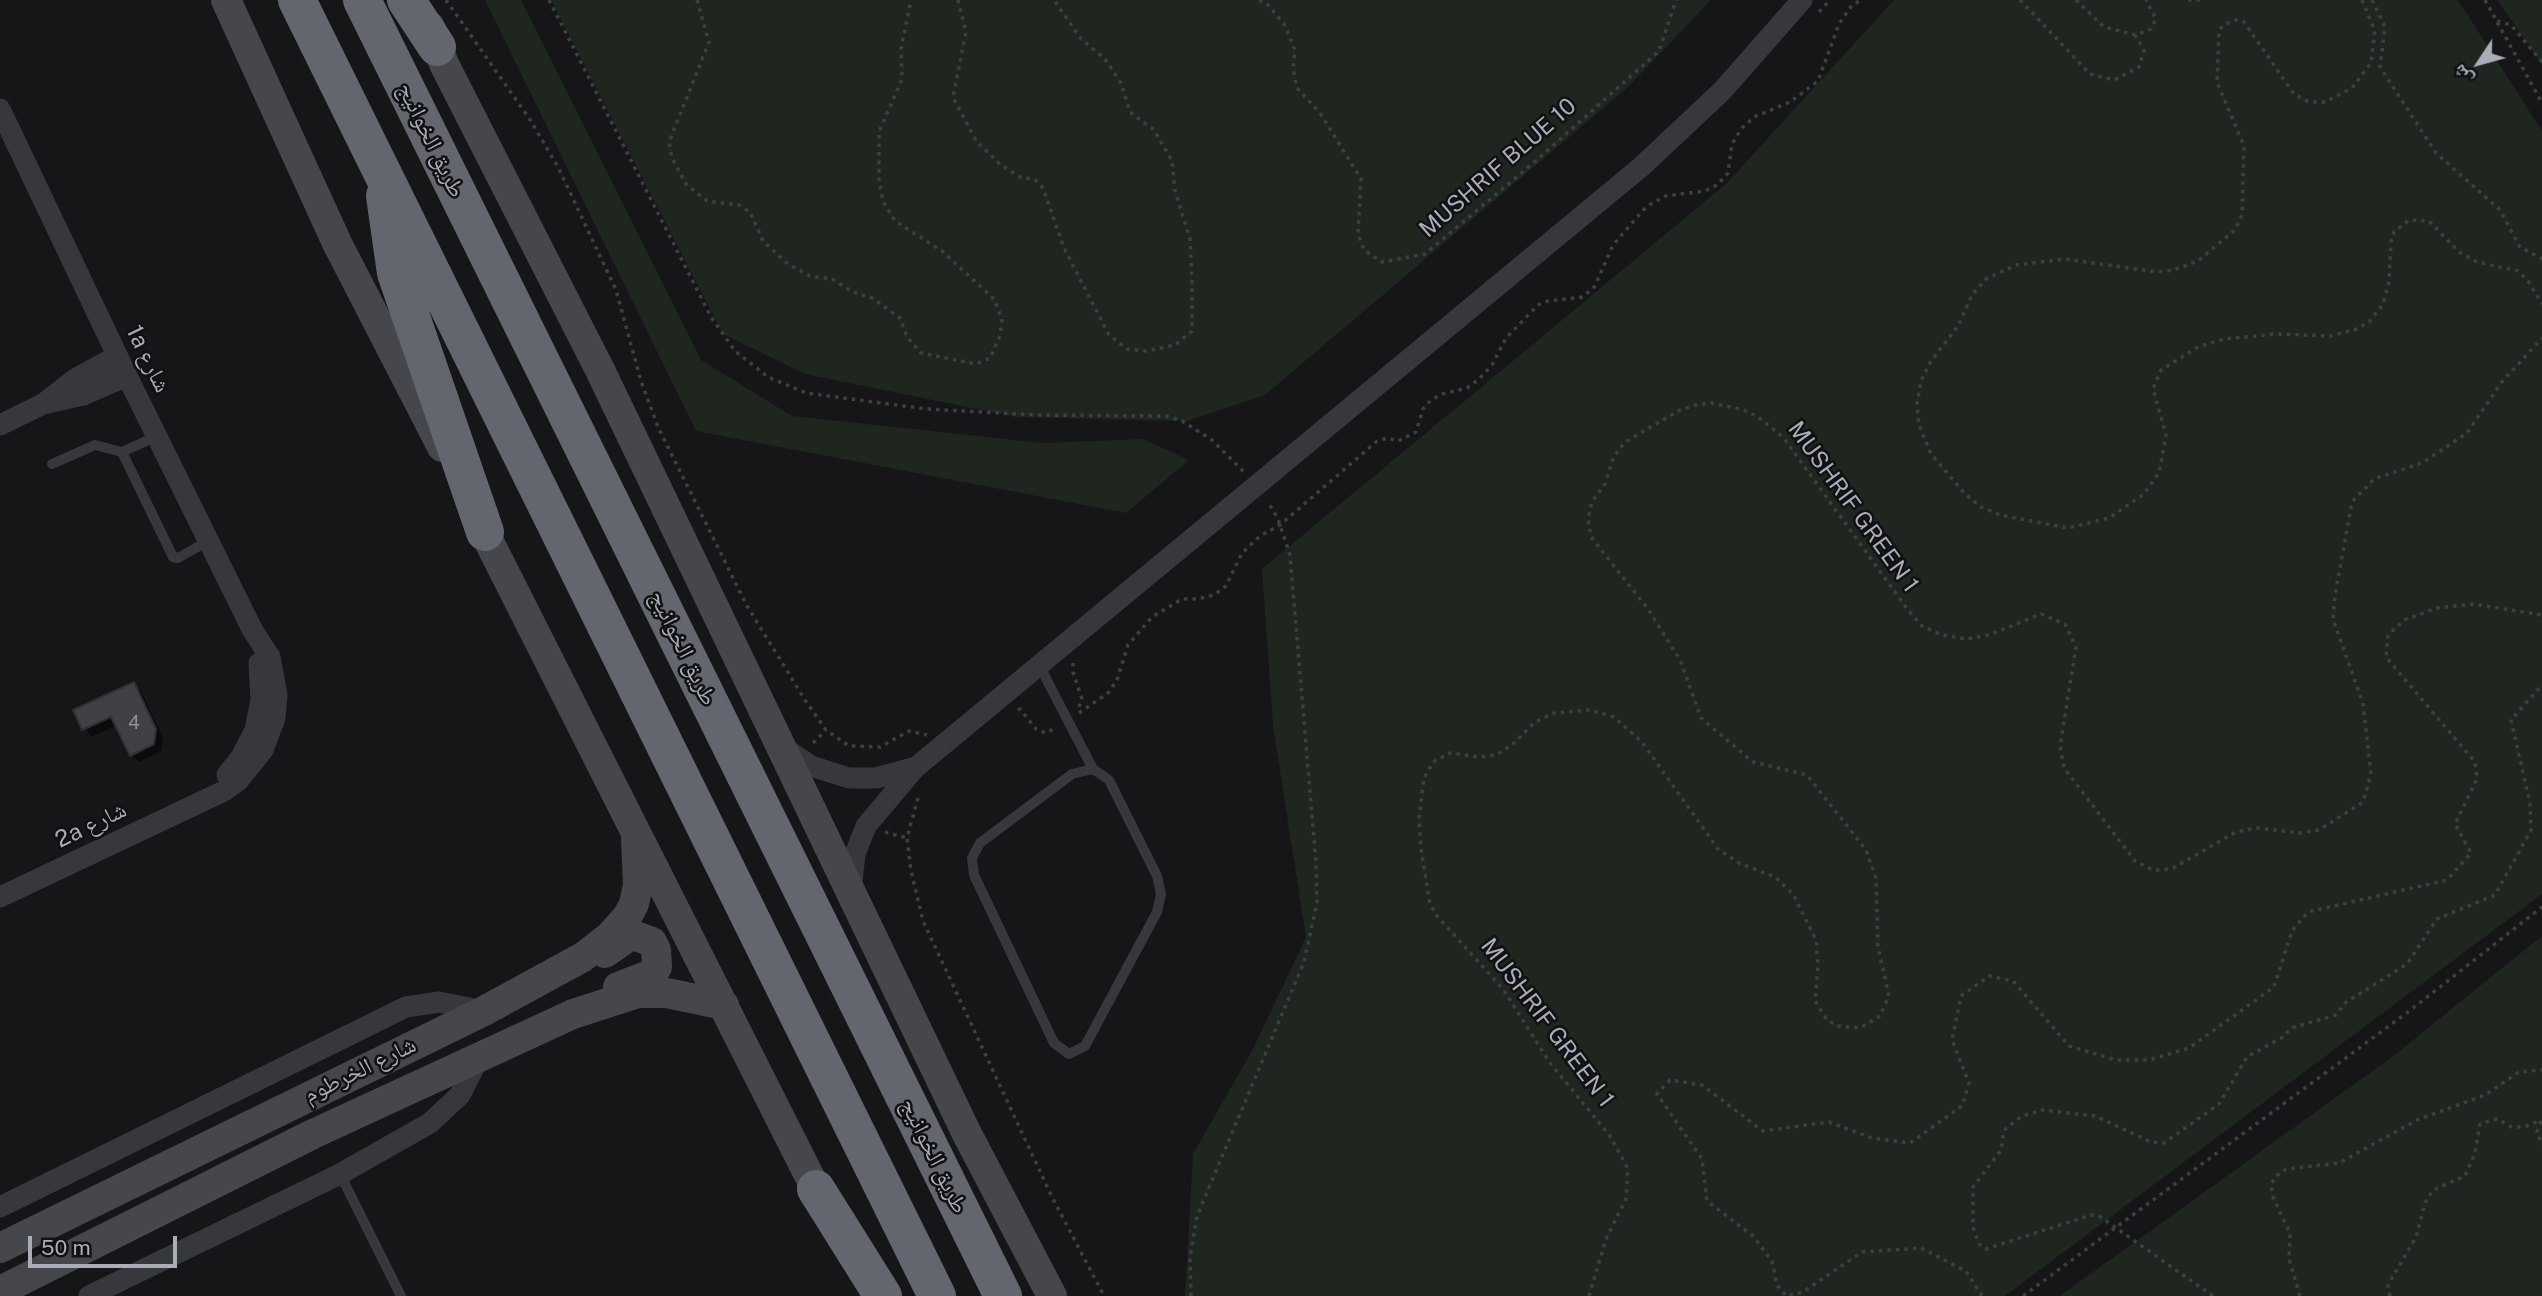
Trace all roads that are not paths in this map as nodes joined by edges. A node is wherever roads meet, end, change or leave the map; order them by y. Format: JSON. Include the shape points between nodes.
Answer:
{"nodes":[{"id":1,"x":226,"y":0,"type":"edge"},
{"id":2,"x":297,"y":0,"type":"edge"},
{"id":3,"x":362,"y":0,"type":"edge"},
{"id":4,"x":407,"y":0,"type":"edge"},
{"id":5,"x":418,"y":0,"type":"edge"},
{"id":6,"x":1802,"y":0,"type":"edge"},
{"id":7,"x":437,"y":47,"type":"junction"},
{"id":8,"x":0,"y":109,"type":"edge"},
{"id":9,"x":384,"y":173,"type":"junction"},
{"id":10,"x":117,"y":356,"type":"junction"},
{"id":11,"x":127,"y":376,"type":"junction"},
{"id":12,"x":43,"y":404,"type":"junction"},
{"id":13,"x":0,"y":425,"type":"edge"},
{"id":14,"x":157,"y":436,"type":"junction"},
{"id":15,"x":122,"y":452,"type":"junction"},
{"id":16,"x":52,"y":464,"type":"dead end"},
{"id":17,"x":485,"y":532,"type":"junction"},
{"id":18,"x":208,"y":541,"type":"junction"},
{"id":19,"x":1039,"y":665,"type":"junction"},
{"id":20,"x":267,"y":717,"type":"joint"},
{"id":21,"x":778,"y":743,"type":"junction"},
{"id":22,"x":915,"y":768,"type":"junction"},
{"id":23,"x":1093,"y":769,"type":"junction"},
{"id":24,"x":635,"y":827,"type":"junction"},
{"id":25,"x":851,"y":894,"type":"junction"},
{"id":26,"x":0,"y":897,"type":"edge"},
{"id":27,"x":557,"y":970,"type":"junction"},
{"id":28,"x":724,"y":1005,"type":"junction"},
{"id":29,"x":484,"y":1011,"type":"junction"},
{"id":30,"x":573,"y":1014,"type":"junction"},
{"id":31,"x":479,"y":1058,"type":"junction"},
{"id":32,"x":340,"y":1174,"type":"junction"},
{"id":33,"x":816,"y":1189,"type":"junction"},
{"id":34,"x":0,"y":1207,"type":"edge"},
{"id":35,"x":0,"y":1248,"type":"edge"},
{"id":36,"x":0,"y":1291,"type":"edge"},
{"id":37,"x":89,"y":1296,"type":"edge"},
{"id":38,"x":401,"y":1296,"type":"edge"},
{"id":39,"x":870,"y":1296,"type":"edge"},
{"id":40,"x":883,"y":1296,"type":"edge"},
{"id":41,"x":937,"y":1296,"type":"edge"},
{"id":42,"x":1003,"y":1296,"type":"edge"},
{"id":43,"x":1052,"y":1296,"type":"edge"}],
"edges":[{"from":1,"to":17,"type":"street","via":[[337,243]]},
{"from":2,"to":9,"type":"highway"},
{"from":3,"to":42,"type":"highway","name":"طريق الخوانيج"},
{"from":4,"to":7,"type":"highway"},
{"from":5,"to":7,"type":"street"},
{"from":6,"to":19,"type":"street","via":[[1722,91],[1669,142]]},
{"from":7,"to":21,"type":"street","via":[[600,370]]},
{"from":8,"to":10,"type":"street","name":"1a شارع"},
{"from":9,"to":17,"type":"highway","via":[[396,273]]},
{"from":9,"to":41,"type":"highway"},
{"from":10,"to":11,"type":"street","name":"1a شارع"},
{"from":10,"to":12,"type":"street","via":[[75,379]]},
{"from":11,"to":12,"type":"street","via":[[83,395]]},
{"from":11,"to":14,"type":"street","name":"1a شارع"},
{"from":12,"to":13,"type":"street"},
{"from":14,"to":15,"type":"lane"},
{"from":14,"to":18,"type":"street","name":"1a شارع"},
{"from":15,"to":16,"type":"lane","via":[[95,446]]},
{"from":15,"to":18,"type":"lane","via":[[173,557]]},
{"from":17,"to":24,"type":"street"},
{"from":18,"to":20,"type":"street","name":"1a شارع","via":[[270,657],[275,676]]},
{"from":19,"to":22,"type":"street"},
{"from":19,"to":23,"type":"lane"},
{"from":20,"to":26,"type":"street","name":"2a شارع","via":[[263,750],[253,766],[224,791]]},
{"from":21,"to":22,"type":"street","via":[[811,766],[849,778],[876,778]]},
{"from":21,"to":25,"type":"street"},
{"from":22,"to":25,"type":"street","via":[[866,826],[855,853]]},
{"from":23,"to":23,"type":"lane","via":[[1072,774],[980,843],[972,858],[974,875],[1054,1043],[1069,1054],[1085,1046],[1157,912],[1161,894],[1157,876],[1108,780]]},
{"from":24,"to":27,"type":"street","name":"شارع الخرطوم","via":[[638,885],[627,917],[583,957]]},
{"from":24,"to":28,"type":"street"},
{"from":25,"to":43,"type":"street","via":[[961,1124]]},
{"from":27,"to":29,"type":"street","name":"شارع الخرطوم"},
{"from":27,"to":30,"type":"street","via":[[584,966],[628,937],[645,937],[656,950],[657,967],[652,974],[600,993]]},
{"from":28,"to":30,"type":"street","name":"شارع الخرطوم","via":[[667,993],[639,993]]},
{"from":28,"to":33,"type":"street"},
{"from":29,"to":34,"type":"street","via":[[439,1002],[406,1007]]},
{"from":29,"to":35,"type":"street","name":"شارع الخرطوم"},
{"from":30,"to":31,"type":"street","name":"شارع الخرطوم"},
{"from":31,"to":32,"type":"street","via":[[446,1110]]},
{"from":31,"to":36,"type":"street","name":"شارع الخرطوم","via":[[313,1134]]},
{"from":32,"to":37,"type":"street"},
{"from":32,"to":38,"type":"lane"},
{"from":33,"to":39,"type":"street"},
{"from":33,"to":40,"type":"highway"}]}
